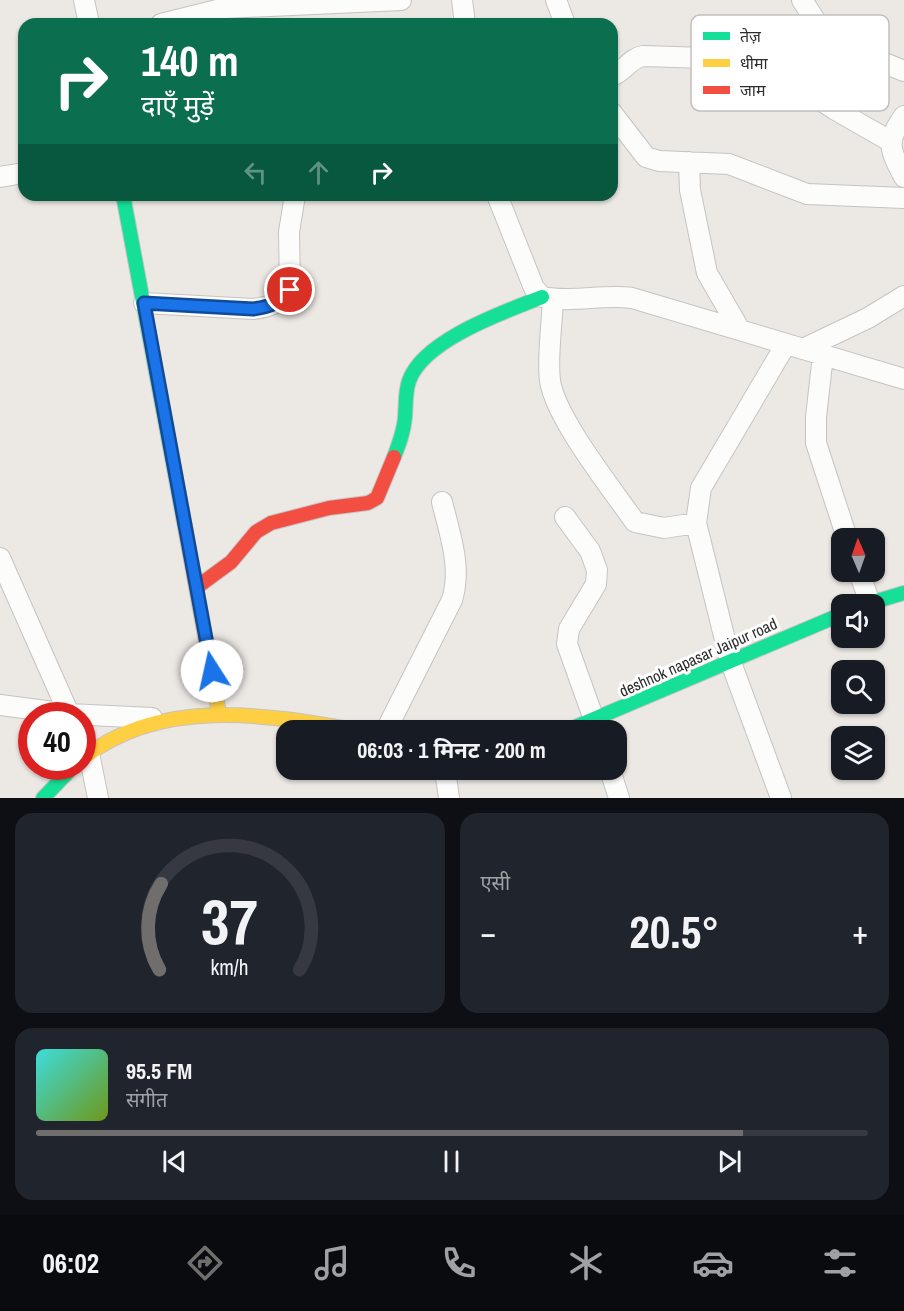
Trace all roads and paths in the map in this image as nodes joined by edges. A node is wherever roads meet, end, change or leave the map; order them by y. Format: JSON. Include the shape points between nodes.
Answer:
{"nodes":[{"id":1,"x":84,"y":0,"type":"edge"},
{"id":2,"x":401,"y":0,"type":"edge"},
{"id":3,"x":462,"y":0,"type":"edge"},
{"id":4,"x":556,"y":0,"type":"edge"},
{"id":5,"x":802,"y":0,"type":"edge"},
{"id":6,"x":373,"y":2,"type":"edge"},
{"id":7,"x":249,"y":10,"type":"edge"},
{"id":8,"x":812,"y":15,"type":"edge"},
{"id":9,"x":88,"y":18,"type":"edge"},
{"id":10,"x":185,"y":18,"type":"edge"},
{"id":11,"x":464,"y":18,"type":"edge"},
{"id":12,"x":563,"y":18,"type":"edge"},
{"id":13,"x":691,"y":58,"type":"edge"},
{"id":14,"x":889,"y":65,"type":"edge"},
{"id":15,"x":904,"y":71,"type":"edge"},
{"id":16,"x":618,"y":73,"type":"edge"},
{"id":17,"x":838,"y":111,"type":"edge"},
{"id":18,"x":904,"y":116,"type":"edge"},
{"id":19,"x":618,"y":121,"type":"edge"},
{"id":20,"x":890,"y":141,"type":"junction"},
{"id":21,"x":689,"y":162,"type":"junction"},
{"id":22,"x":18,"y":174,"type":"edge"},
{"id":23,"x":0,"y":177,"type":"edge"},
{"id":24,"x":904,"y":177,"type":"edge"},
{"id":25,"x":904,"y":198,"type":"edge"},
{"id":26,"x":124,"y":201,"type":"edge"},
{"id":27,"x":294,"y":201,"type":"edge"},
{"id":28,"x":499,"y":201,"type":"edge"},
{"id":29,"x":904,"y":296,"type":"edge"},
{"id":30,"x":548,"y":298,"type":"junction"},
{"id":31,"x":144,"y":303,"type":"junction"},
{"id":32,"x":740,"y":330,"type":"junction"},
{"id":33,"x":795,"y":346,"type":"junction"},
{"id":34,"x":823,"y":355,"type":"junction"},
{"id":35,"x":904,"y":379,"type":"edge"},
{"id":36,"x":442,"y":502,"type":"dead end"},
{"id":37,"x":565,"y":517,"type":"dead end"},
{"id":38,"x":696,"y":523,"type":"junction"},
{"id":39,"x":844,"y":528,"type":"edge"},
{"id":40,"x":0,"y":558,"type":"edge"},
{"id":41,"x":197,"y":587,"type":"junction"},
{"id":42,"x":904,"y":593,"type":"edge"},
{"id":43,"x":885,"y":599,"type":"edge"},
{"id":44,"x":831,"y":619,"type":"edge"},
{"id":45,"x":730,"y":660,"type":"junction"},
{"id":46,"x":64,"y":702,"type":"edge"},
{"id":47,"x":0,"y":705,"type":"edge"},
{"id":48,"x":18,"y":707,"type":"edge"},
{"id":49,"x":219,"y":713,"type":"junction"},
{"id":50,"x":96,"y":715,"type":"edge"},
{"id":51,"x":166,"y":718,"type":"junction"},
{"id":52,"x":306,"y":720,"type":"edge"},
{"id":53,"x":391,"y":720,"type":"edge"},
{"id":54,"x":595,"y":720,"type":"edge"},
{"id":55,"x":609,"y":720,"type":"edge"},
{"id":56,"x":96,"y":750,"type":"edge"},
{"id":57,"x":60,"y":780,"type":"edge"},
{"id":58,"x":93,"y":780,"type":"edge"},
{"id":59,"x":447,"y":780,"type":"edge"},
{"id":60,"x":613,"y":780,"type":"edge"},
{"id":61,"x":43,"y":798,"type":"edge"},
{"id":62,"x":98,"y":798,"type":"edge"},
{"id":63,"x":449,"y":798,"type":"edge"},
{"id":64,"x":619,"y":798,"type":"edge"},
{"id":65,"x":781,"y":798,"type":"edge"}],
"edges":[{"from":1,"to":9,"type":"street"},
{"from":2,"to":6,"type":"street"},
{"from":3,"to":11,"type":"street"},
{"from":4,"to":12,"type":"street"},
{"from":5,"to":8,"type":"street"},
{"from":6,"to":7,"type":"street"},
{"from":7,"to":10,"type":"street","via":[[225,8]]},
{"from":13,"to":16,"type":"street","via":[[636,57]]},
{"from":14,"to":15,"type":"street"},
{"from":17,"to":20,"type":"street"},
{"from":18,"to":20,"type":"street"},
{"from":19,"to":21,"type":"street","via":[[646,158]]},
{"from":20,"to":24,"type":"street"},
{"from":21,"to":25,"type":"street","via":[[744,168],[807,194]]},
{"from":21,"to":32,"type":"street","via":[[690,190],[707,273]]},
{"from":22,"to":23,"type":"street"},
{"from":26,"to":31,"type":"street"},
{"from":27,"to":31,"type":"street","via":[[289,232],[290,290],[282,299],[271,306],[253,309]]},
{"from":28,"to":30,"type":"street","via":[[534,288]]},
{"from":29,"to":33,"type":"street","via":[[868,318]]},
{"from":30,"to":32,"type":"street","via":[[569,301],[632,297]]},
{"from":30,"to":38,"type":"street","via":[[550,381],[567,422],[635,522],[664,528]]},
{"from":30,"to":41,"type":"street","via":[[477,324],[416,367],[410,378],[405,422],[377,498],[271,523],[256,531],[219,572]]},
{"from":31,"to":41,"type":"street"},
{"from":32,"to":33,"type":"street"},
{"from":33,"to":34,"type":"street"},
{"from":33,"to":38,"type":"street","via":[[701,488]]},
{"from":34,"to":35,"type":"street"},
{"from":34,"to":39,"type":"street","via":[[816,443]]},
{"from":36,"to":53,"type":"street","via":[[458,581]]},
{"from":37,"to":54,"type":"street","via":[[590,551],[597,570],[596,584],[569,629],[567,644]]},
{"from":38,"to":45,"type":"street"},
{"from":40,"to":46,"type":"street"},
{"from":41,"to":49,"type":"street"},
{"from":42,"to":43,"type":"street"},
{"from":44,"to":45,"type":"street","name":"deshnok napasar Jaipur road"},
{"from":45,"to":55,"type":"street","name":"deshnok napasar Jaipur road"},
{"from":45,"to":65,"type":"street"},
{"from":47,"to":48,"type":"street"},
{"from":49,"to":51,"type":"street"},
{"from":49,"to":52,"type":"street"},
{"from":50,"to":51,"type":"street"},
{"from":51,"to":56,"type":"street","via":[[124,734]]},
{"from":57,"to":61,"type":"street"},
{"from":58,"to":62,"type":"street"},
{"from":59,"to":63,"type":"street"},
{"from":60,"to":64,"type":"street"}]}
